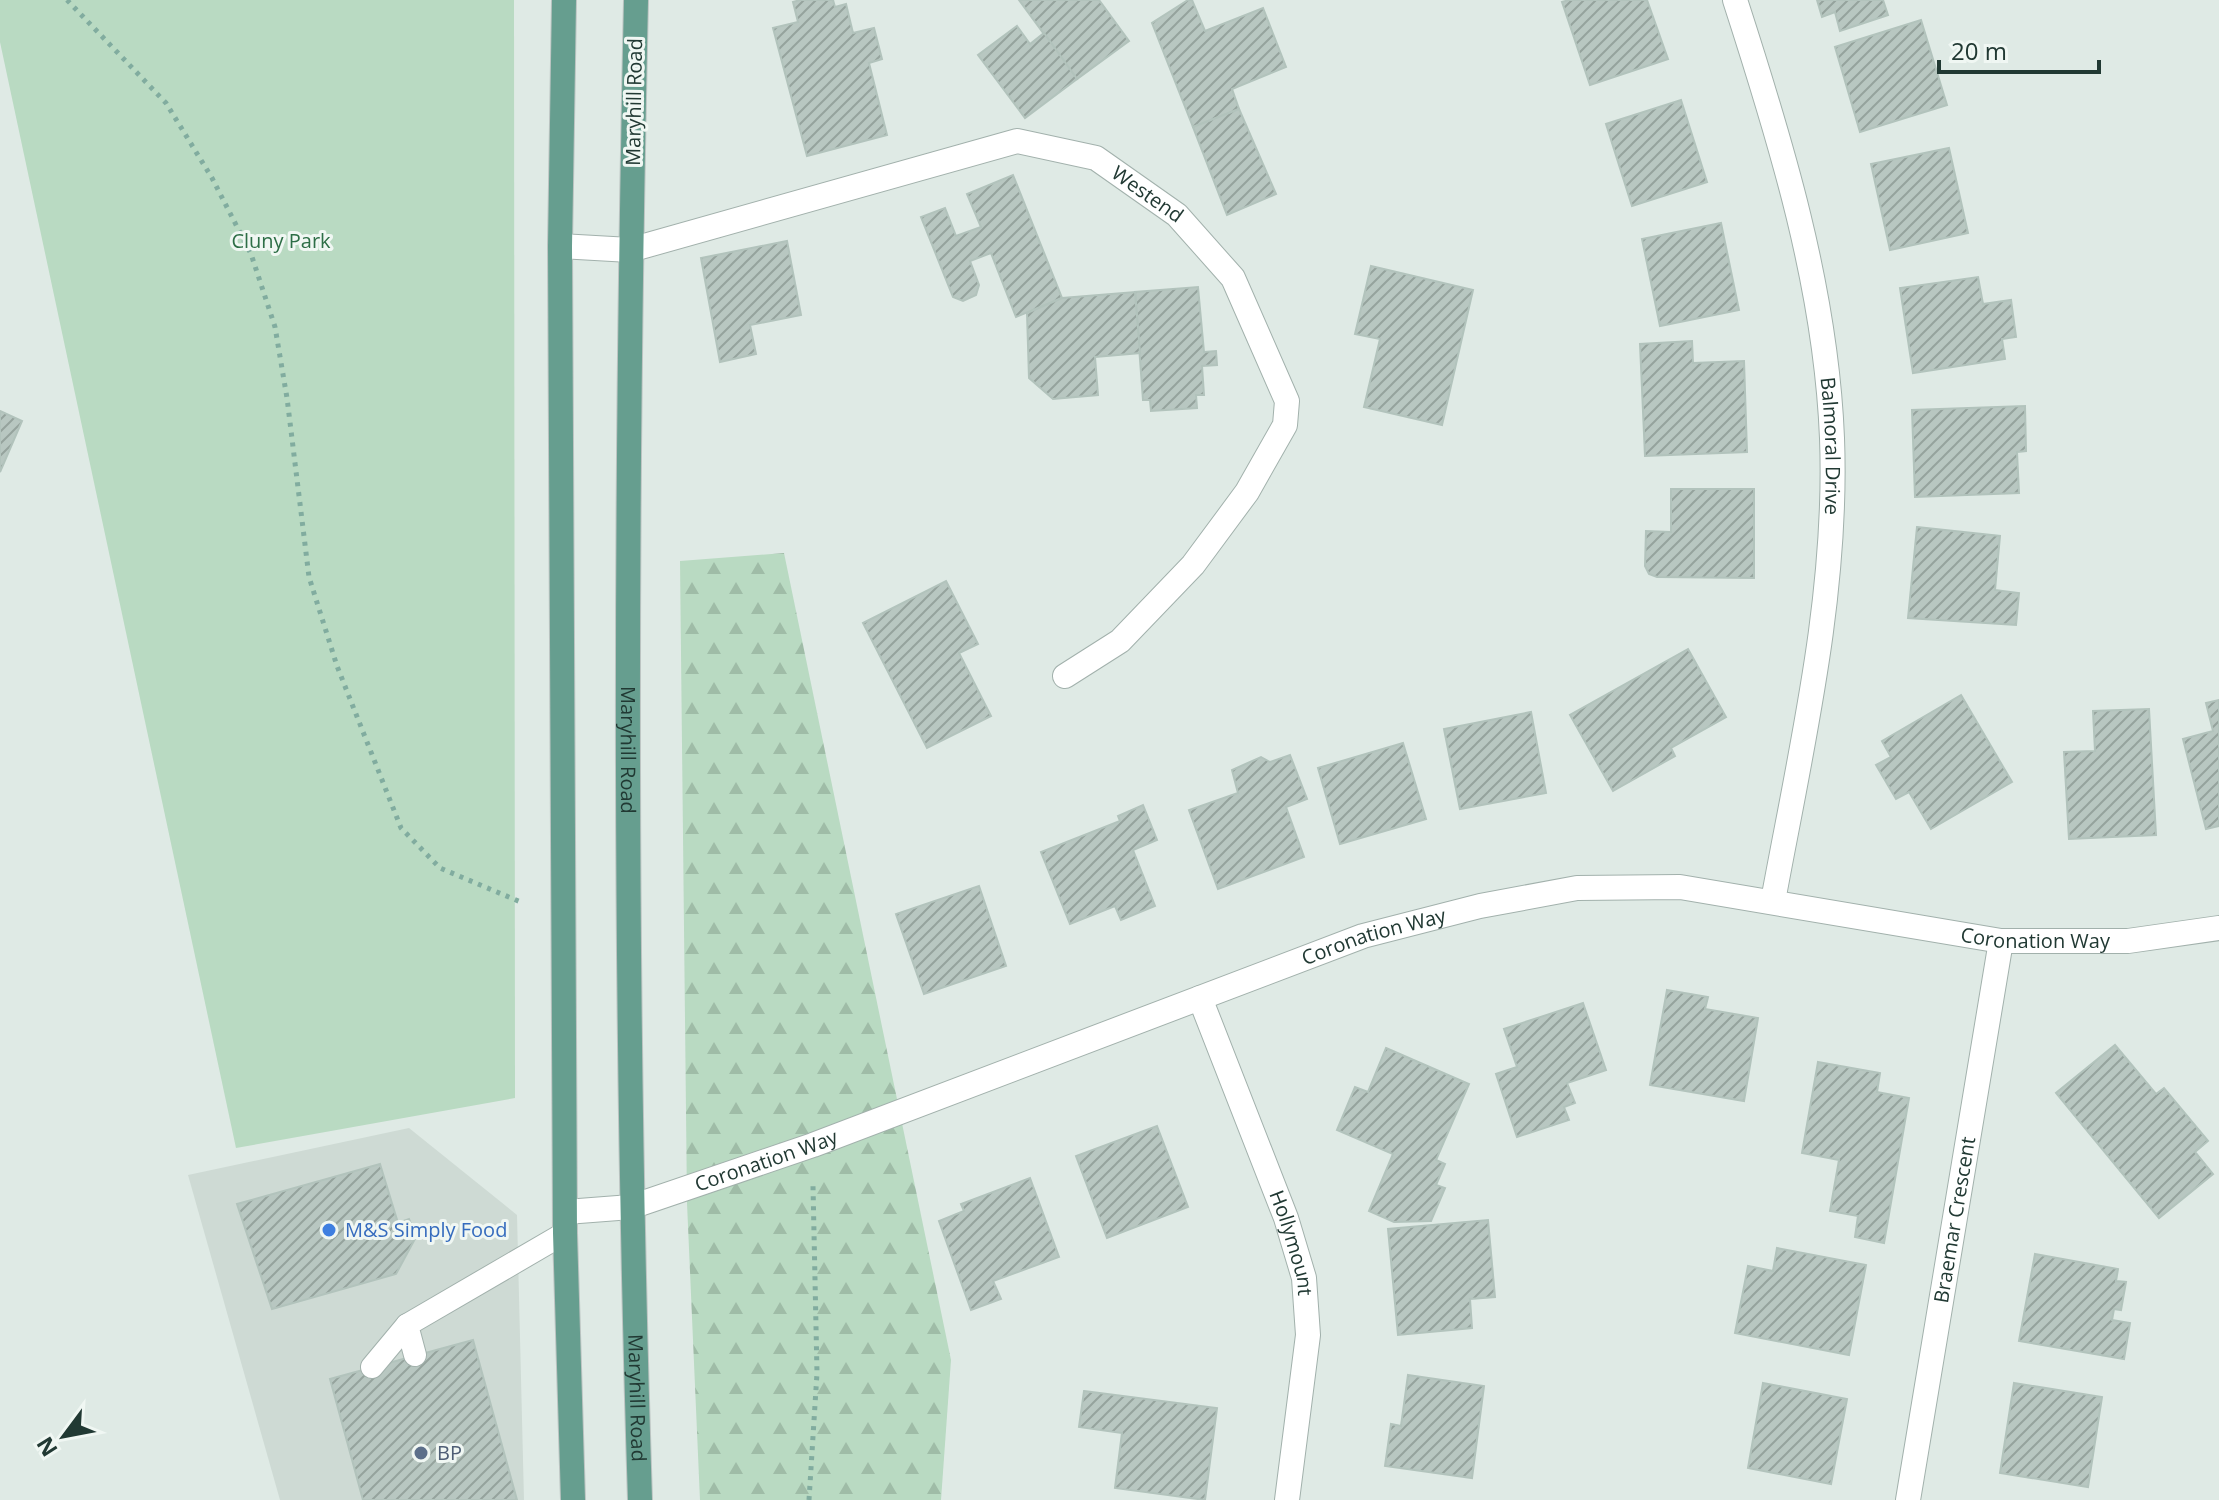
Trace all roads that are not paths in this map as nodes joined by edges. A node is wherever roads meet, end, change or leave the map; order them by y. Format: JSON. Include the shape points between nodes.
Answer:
{"nodes":[{"id":1,"x":564,"y":0,"type":"edge"},
{"id":2,"x":636,"y":0,"type":"edge"},
{"id":3,"x":1735,"y":0,"type":"edge"},
{"id":4,"x":560,"y":246,"type":"junction"},
{"id":5,"x":630,"y":250,"type":"junction"},
{"id":6,"x":1065,"y":676,"type":"dead end"},
{"id":7,"x":1773,"y":901,"type":"junction"},
{"id":8,"x":2219,"y":928,"type":"edge"},
{"id":9,"x":2001,"y":941,"type":"junction"},
{"id":10,"x":1200,"y":998,"type":"junction"},
{"id":11,"x":631,"y":1207,"type":"junction"},
{"id":12,"x":565,"y":1222,"type":"junction"},
{"id":13,"x":407,"y":1325,"type":"junction"},
{"id":14,"x":415,"y":1355,"type":"dead end"},
{"id":15,"x":372,"y":1367,"type":"dead end"},
{"id":16,"x":573,"y":1500,"type":"edge"},
{"id":17,"x":640,"y":1500,"type":"edge"},
{"id":18,"x":1287,"y":1500,"type":"edge"},
{"id":19,"x":1908,"y":1500,"type":"edge"}],
"edges":[{"from":1,"to":4,"type":"main road"},
{"from":2,"to":5,"type":"main road","name":"Maryhill Road"},
{"from":3,"to":7,"type":"street","name":"Balmoral Drive","via":[[1792,188],[1820,310],[1832,438],[1830,552],[1810,700]]},
{"from":4,"to":5,"type":"street","name":"Westend"},
{"from":4,"to":12,"type":"main road"},
{"from":5,"to":6,"type":"street","name":"Westend","via":[[1017,141],[1096,158],[1177,215],[1233,278],[1287,401],[1285,425],[1247,492],[1193,565],[1120,641]]},
{"from":5,"to":11,"type":"main road","name":"Maryhill Road"},
{"from":7,"to":9,"type":"street","name":"Coronation Way"},
{"from":7,"to":10,"type":"street","name":"Coronation Way","via":[[1680,887],[1577,888],[1363,936]]},
{"from":8,"to":9,"type":"street","name":"Coronation Way","via":[[2128,941]]},
{"from":9,"to":19,"type":"street","name":"Braemar Crescent"},
{"from":10,"to":11,"type":"street","name":"Coronation Way","via":[[813,1145]]},
{"from":10,"to":18,"type":"street","name":"Hollymount","via":[[1286,1218],[1304,1278],[1308,1335]]},
{"from":11,"to":12,"type":"street","name":"Coronation Way"},
{"from":11,"to":17,"type":"main road","name":"Maryhill Road"},
{"from":12,"to":13,"type":"lane"},
{"from":12,"to":16,"type":"main road"},
{"from":13,"to":14,"type":"lane"},
{"from":13,"to":15,"type":"lane"}]}
